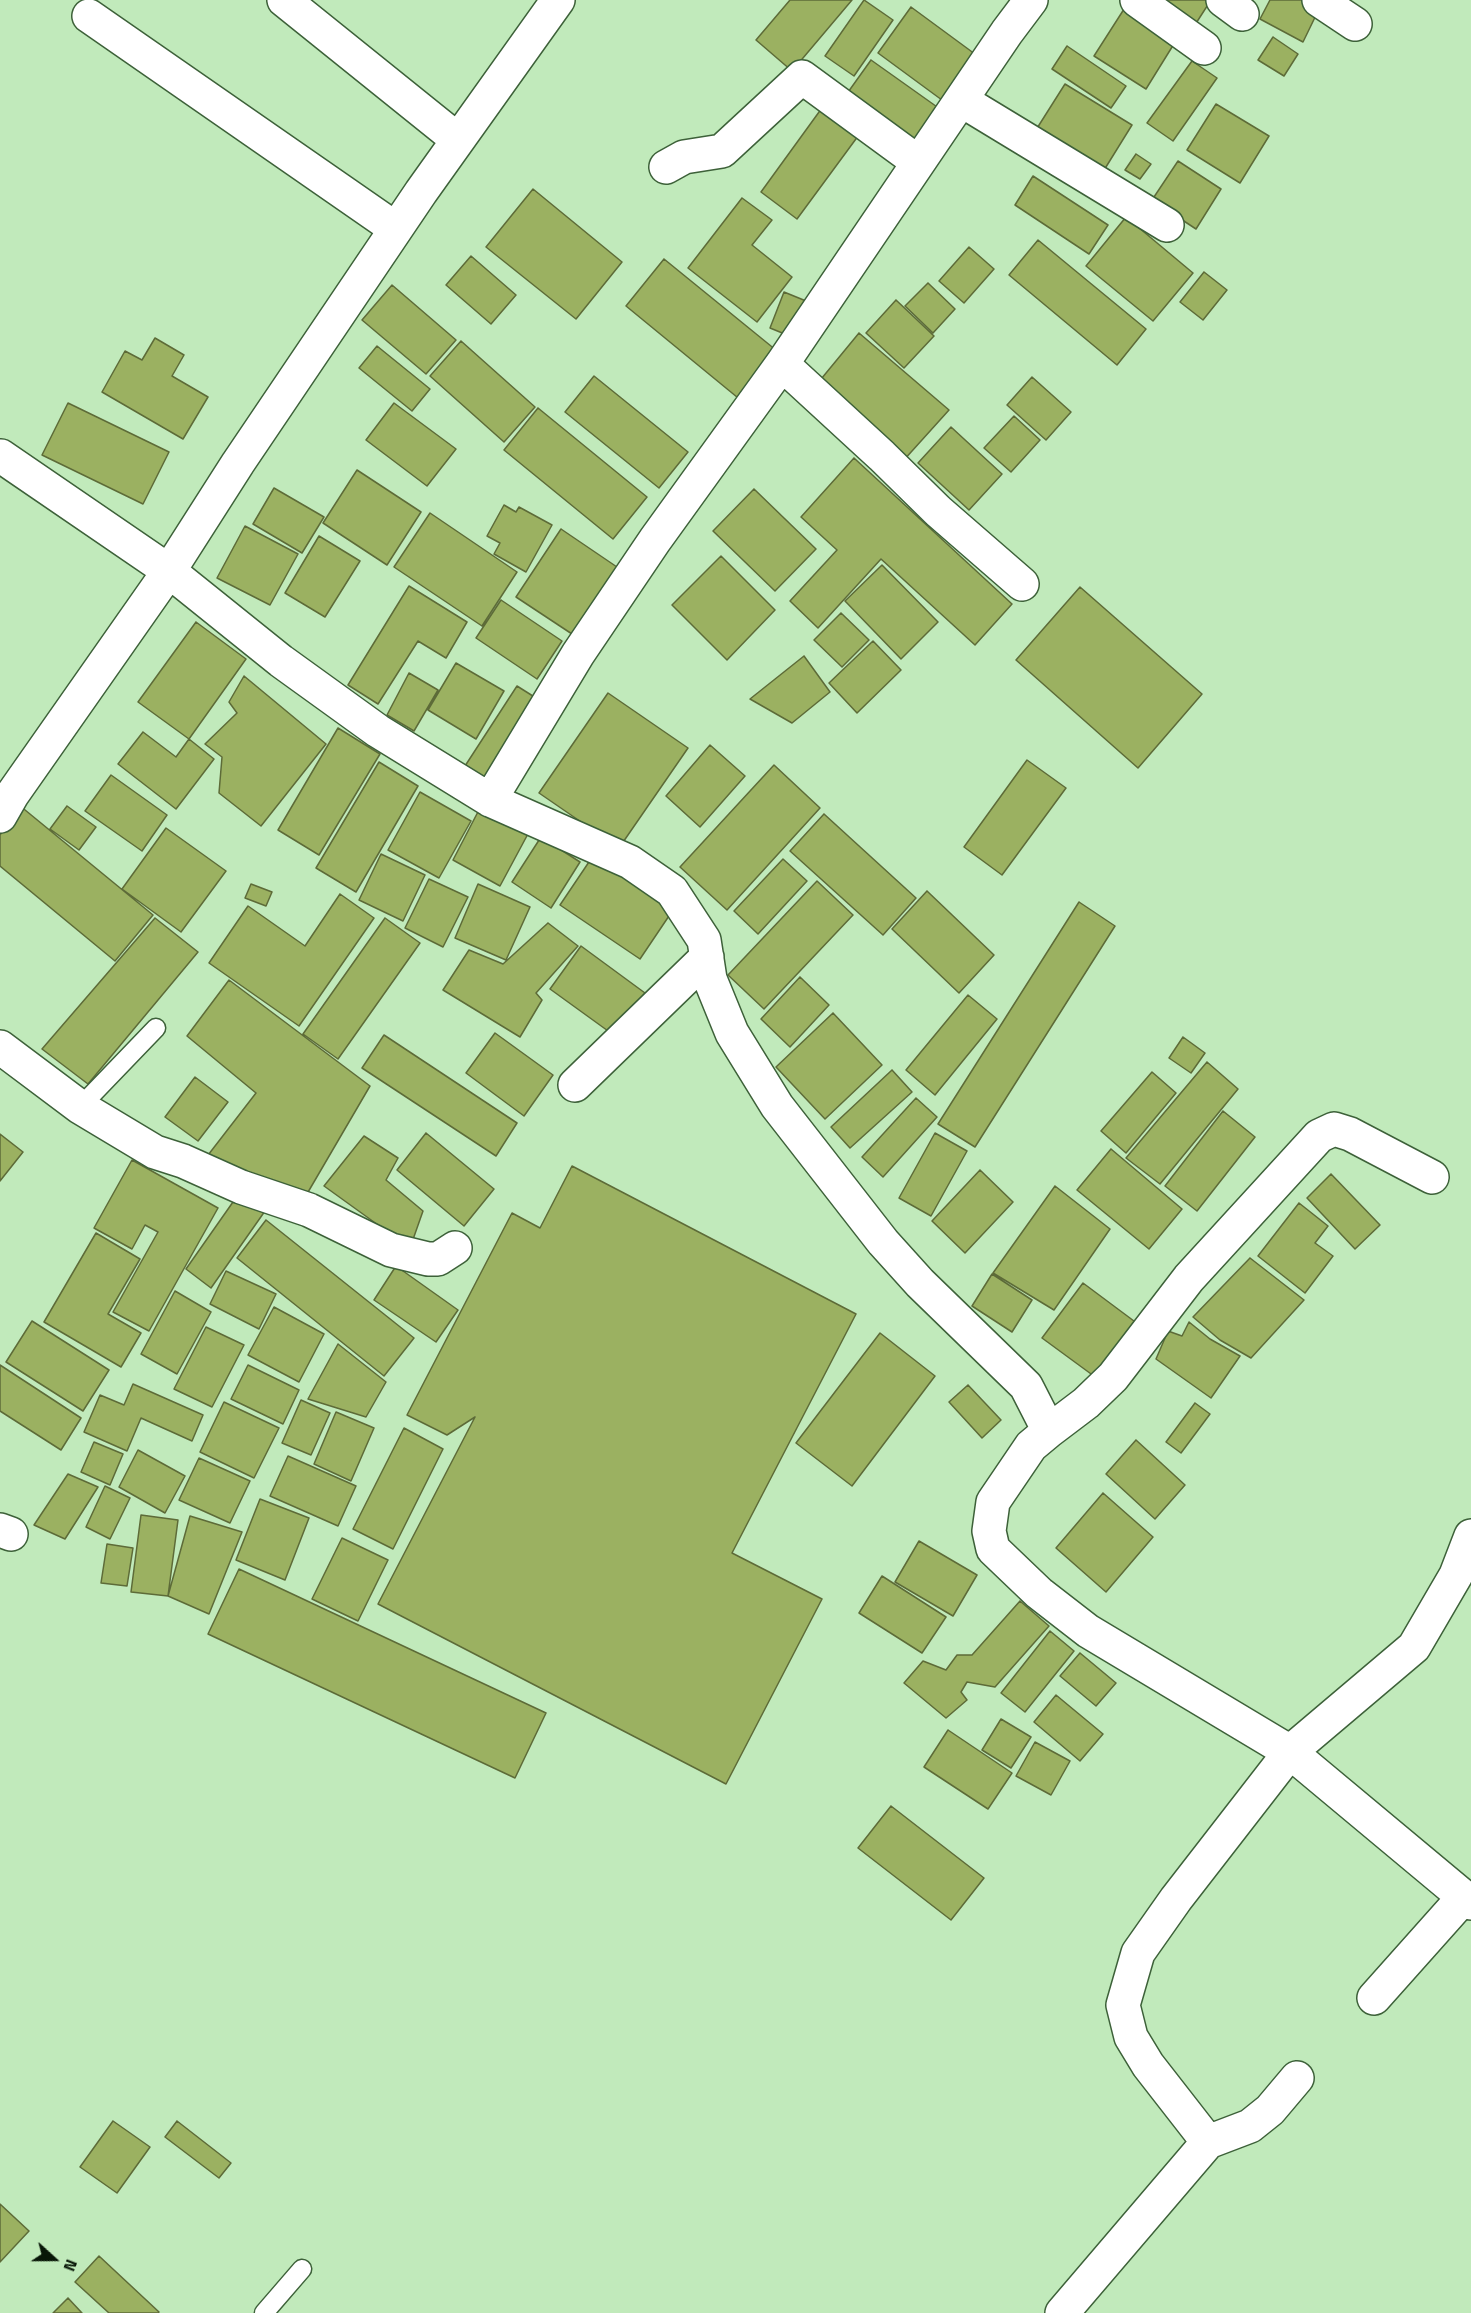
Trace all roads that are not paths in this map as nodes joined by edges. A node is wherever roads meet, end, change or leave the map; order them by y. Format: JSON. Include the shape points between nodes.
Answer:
{"nodes":[{"id":1,"x":284,"y":0,"type":"edge"},
{"id":2,"x":558,"y":0,"type":"edge"},
{"id":3,"x":1031,"y":0,"type":"edge"},
{"id":4,"x":1137,"y":0,"type":"edge"},
{"id":5,"x":1319,"y":0,"type":"edge"},
{"id":6,"x":89,"y":16,"type":"dead end"},
{"id":7,"x":1355,"y":24,"type":"dead end"},
{"id":8,"x":1204,"y":48,"type":"dead end"},
{"id":9,"x":961,"y":100,"type":"junction"},
{"id":10,"x":458,"y":140,"type":"junction"},
{"id":11,"x":918,"y":162,"type":"junction"},
{"id":12,"x":666,"y":167,"type":"dead end"},
{"id":13,"x":1167,"y":225,"type":"dead end"},
{"id":14,"x":396,"y":229,"type":"junction"},
{"id":15,"x":782,"y":364,"type":"junction"},
{"id":16,"x":2,"y":456,"type":"dead end"},
{"id":17,"x":169,"y":571,"type":"junction"},
{"id":18,"x":1022,"y":584,"type":"dead end"},
{"id":19,"x":4,"y":798,"type":"edge"},
{"id":20,"x":490,"y":800,"type":"junction"},
{"id":21,"x":707,"y":957,"type":"junction"},
{"id":22,"x":156,"y":1028,"type":"dead end"},
{"id":23,"x":0,"y":1047,"type":"edge"},
{"id":24,"x":575,"y":1085,"type":"dead end"},
{"id":25,"x":80,"y":1107,"type":"junction"},
{"id":26,"x":1432,"y":1177,"type":"dead end"},
{"id":27,"x":455,"y":1248,"type":"dead end"},
{"id":28,"x":1049,"y":1431,"type":"junction"},
{"id":29,"x":1471,"y":1536,"type":"edge"},
{"id":30,"x":1290,"y":1752,"type":"junction"},
{"id":31,"x":1467,"y":1900,"type":"edge"},
{"id":32,"x":1374,"y":1998,"type":"dead end"},
{"id":33,"x":1298,"y":2078,"type":"dead end"},
{"id":34,"x":1208,"y":2142,"type":"junction"},
{"id":35,"x":302,"y":2269,"type":"dead end"},
{"id":36,"x":264,"y":2313,"type":"edge"},
{"id":37,"x":1062,"y":2313,"type":"edge"}],
"edges":[{"from":1,"to":10,"type":"street"},
{"from":2,"to":10,"type":"street"},
{"from":3,"to":9,"type":"street"},
{"from":4,"to":8,"type":"street"},
{"from":5,"to":7,"type":"street"},
{"from":6,"to":14,"type":"street"},
{"from":9,"to":11,"type":"street"},
{"from":9,"to":13,"type":"street"},
{"from":10,"to":14,"type":"street"},
{"from":11,"to":12,"type":"street","via":[[802,77],[722,151],[684,157]]},
{"from":11,"to":15,"type":"street"},
{"from":14,"to":17,"type":"street"},
{"from":15,"to":18,"type":"street"},
{"from":15,"to":20,"type":"street","via":[[655,540]]},
{"from":16,"to":17,"type":"street"},
{"from":17,"to":19,"type":"street"},
{"from":17,"to":20,"type":"street","via":[[281,661],[370,725]]},
{"from":20,"to":21,"type":"street","via":[[650,874],[672,891],[704,940]]},
{"from":21,"to":24,"type":"street"},
{"from":21,"to":28,"type":"street","via":[[710,979],[732,1033],[777,1106],[920,1283],[1026,1386]]},
{"from":22,"to":25,"type":"lane"},
{"from":23,"to":25,"type":"street"},
{"from":25,"to":27,"type":"street","via":[[155,1152],[309,1210],[391,1250],[438,1259]]},
{"from":26,"to":28,"type":"street","via":[[1350,1134],[1334,1129],[1319,1136],[1189,1278],[1113,1377]]},
{"from":28,"to":30,"type":"street","via":[[1031,1446],[993,1502],[988,1531],[993,1549],[1039,1593],[1088,1631]]},
{"from":29,"to":30,"type":"street","via":[[1456,1575],[1414,1647]]},
{"from":30,"to":31,"type":"street"},
{"from":30,"to":34,"type":"street","via":[[1138,1953],[1123,2005],[1131,2037],[1148,2065]]},
{"from":31,"to":32,"type":"street"},
{"from":33,"to":34,"type":"street","via":[[1250,2126]]},
{"from":34,"to":37,"type":"street"},
{"from":35,"to":36,"type":"lane"}]}
